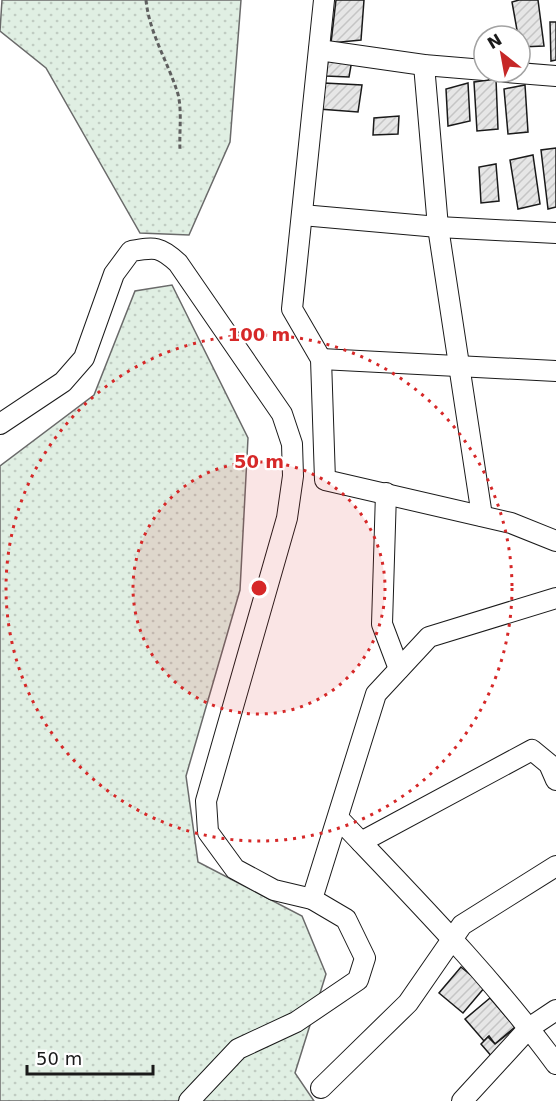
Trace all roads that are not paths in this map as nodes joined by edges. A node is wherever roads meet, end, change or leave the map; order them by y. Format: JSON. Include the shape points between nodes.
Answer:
{"nodes":[{"id":1,"x":324,"y":0,"type":"edge"},
{"id":2,"x":319,"y":50,"type":"junction"},
{"id":3,"x":424,"y":65,"type":"junction"},
{"id":4,"x":472,"y":69,"type":"edge"},
{"id":5,"x":532,"y":74,"type":"edge"},
{"id":6,"x":556,"y":76,"type":"edge"},
{"id":7,"x":302,"y":215,"type":"junction"},
{"id":8,"x":438,"y":227,"type":"junction"},
{"id":9,"x":556,"y":233,"type":"edge"},
{"id":10,"x":321,"y":359,"type":"junction"},
{"id":11,"x":459,"y":365,"type":"junction"},
{"id":12,"x":556,"y":371,"type":"edge"},
{"id":13,"x":0,"y":424,"type":"edge"},
{"id":14,"x":294,"y":476,"type":"junction"},
{"id":15,"x":325,"y":480,"type":"junction"},
{"id":16,"x":387,"y":493,"type":"junction"},
{"id":17,"x":482,"y":516,"type":"junction"},
{"id":18,"x":511,"y":523,"type":"junction"},
{"id":19,"x":556,"y":526,"type":"edge"},
{"id":20,"x":556,"y":542,"type":"edge"},
{"id":21,"x":556,"y":599,"type":"edge"},
{"id":22,"x":399,"y":669,"type":"junction"},
{"id":23,"x":556,"y":780,"type":"edge"},
{"id":24,"x":339,"y":819,"type":"junction"},
{"id":25,"x":361,"y":842,"type":"junction"},
{"id":26,"x":556,"y":866,"type":"edge"},
{"id":27,"x":312,"y":899,"type":"junction"},
{"id":28,"x":452,"y":939,"type":"junction"},
{"id":29,"x":556,"y":1010,"type":"edge"},
{"id":30,"x":529,"y":1028,"type":"junction"},
{"id":31,"x":556,"y":1064,"type":"edge"},
{"id":32,"x":321,"y":1088,"type":"dead end"},
{"id":33,"x":189,"y":1101,"type":"edge"},
{"id":34,"x":462,"y":1101,"type":"edge"}],
"edges":[{"from":1,"to":2,"type":"street"},
{"from":2,"to":3,"type":"street"},
{"from":2,"to":7,"type":"street"},
{"from":3,"to":4,"type":"street"},
{"from":3,"to":8,"type":"street"},
{"from":5,"to":6,"type":"street"},
{"from":7,"to":8,"type":"street"},
{"from":7,"to":10,"type":"street","via":[[292,309]]},
{"from":8,"to":9,"type":"street"},
{"from":8,"to":11,"type":"street"},
{"from":10,"to":11,"type":"street"},
{"from":10,"to":15,"type":"street"},
{"from":11,"to":12,"type":"street"},
{"from":11,"to":17,"type":"street"},
{"from":13,"to":14,"type":"street","via":[[63,382],[84,358],[114,274],[131,251],[164,249],[178,263],[282,414],[292,444]]},
{"from":14,"to":15,"type":"street"},
{"from":14,"to":27,"type":"street","via":[[287,518],[206,801],[208,832],[235,869],[274,890]]},
{"from":15,"to":16,"type":"street"},
{"from":16,"to":17,"type":"street"},
{"from":16,"to":22,"type":"street","via":[[382,624]]},
{"from":17,"to":18,"type":"street"},
{"from":18,"to":19,"type":"street"},
{"from":18,"to":20,"type":"street"},
{"from":21,"to":22,"type":"street","via":[[429,637]]},
{"from":22,"to":24,"type":"street","via":[[376,694]]},
{"from":23,"to":25,"type":"street","via":[[549,764],[532,750]]},
{"from":24,"to":25,"type":"street"},
{"from":24,"to":27,"type":"street"},
{"from":25,"to":28,"type":"street"},
{"from":26,"to":28,"type":"street","via":[[462,925]]},
{"from":27,"to":33,"type":"street","via":[[346,919],[364,958],[358,980],[296,1022],[238,1048]]},
{"from":28,"to":30,"type":"street"},
{"from":28,"to":32,"type":"street","via":[[408,1003]]},
{"from":29,"to":30,"type":"street"},
{"from":30,"to":31,"type":"street"},
{"from":30,"to":34,"type":"street"}]}
